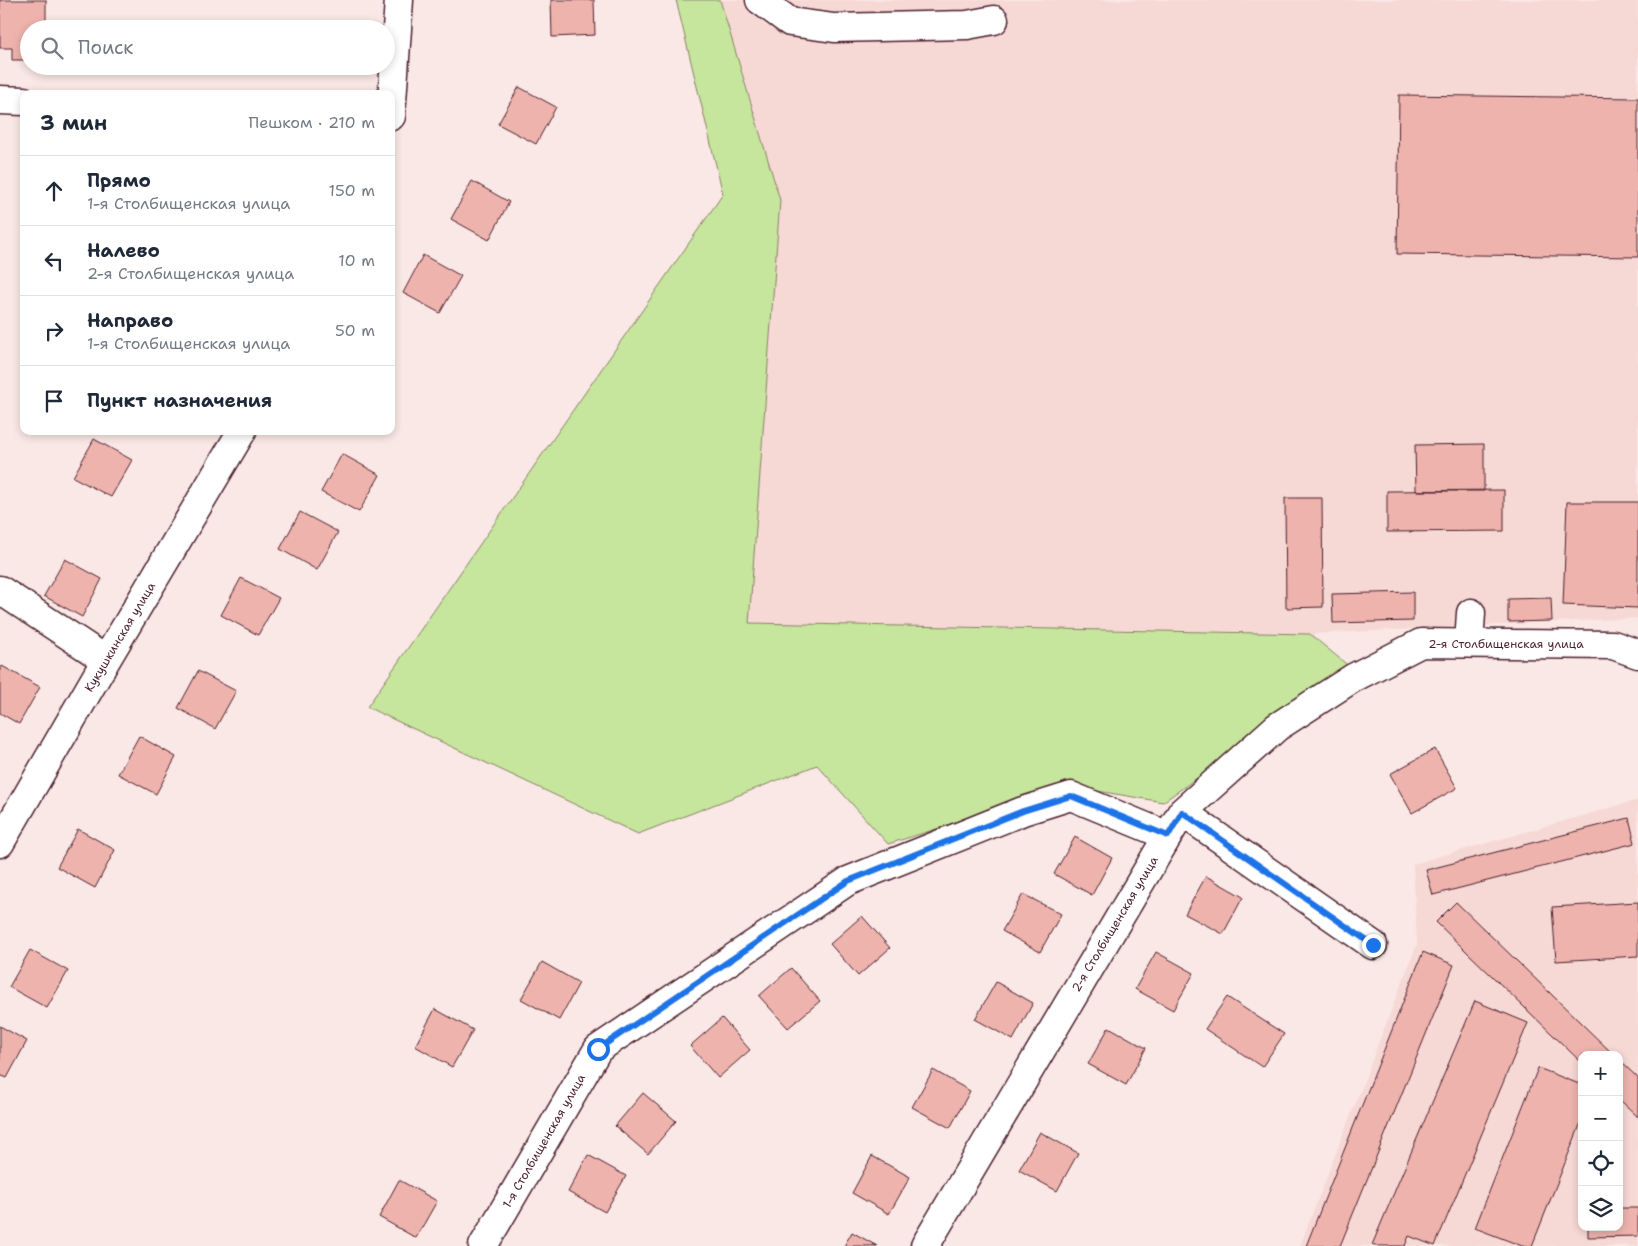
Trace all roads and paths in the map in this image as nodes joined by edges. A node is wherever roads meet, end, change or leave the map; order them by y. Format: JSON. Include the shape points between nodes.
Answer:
{"nodes":[{"id":1,"x":400,"y":0,"type":"edge"},
{"id":2,"x":760,"y":0,"type":"edge"},
{"id":3,"x":994,"y":20,"type":"dead end"},
{"id":4,"x":395,"y":64,"type":"edge"},
{"id":5,"x":394,"y":75,"type":"edge"},
{"id":6,"x":393,"y":90,"type":"edge"},
{"id":7,"x":0,"y":100,"type":"edge"},
{"id":8,"x":20,"y":100,"type":"edge"},
{"id":9,"x":240,"y":435,"type":"edge"},
{"id":10,"x":0,"y":590,"type":"edge"},
{"id":11,"x":1471,"y":613,"type":"dead end"},
{"id":12,"x":1470,"y":643,"type":"junction"},
{"id":13,"x":1638,"y":654,"type":"edge"},
{"id":14,"x":106,"y":660,"type":"junction"},
{"id":15,"x":1182,"y":812,"type":"junction"},
{"id":16,"x":1168,"y":836,"type":"junction"},
{"id":17,"x":0,"y":843,"type":"edge"},
{"id":18,"x":1373,"y":945,"type":"dead end"},
{"id":19,"x":483,"y":1246,"type":"edge"},
{"id":20,"x":925,"y":1246,"type":"edge"}],
"edges":[{"from":1,"to":4,"type":"street"},
{"from":2,"to":3,"type":"street","via":[[790,22],[834,28],[967,25]]},
{"from":5,"to":6,"type":"street"},
{"from":7,"to":8,"type":"street"},
{"from":9,"to":14,"type":"street","name":"Кукушкинская улица"},
{"from":10,"to":14,"type":"street"},
{"from":11,"to":12,"type":"street"},
{"from":12,"to":13,"type":"street","name":"2-я Столбищенская улица","via":[[1613,645]]},
{"from":12,"to":15,"type":"street","name":"2-я Столбищенская улица","via":[[1421,643],[1353,678],[1277,727]]},
{"from":14,"to":17,"type":"street","name":"Кукушкинская улица"},
{"from":15,"to":16,"type":"street","name":"2-я Столбищенская улица"},
{"from":15,"to":18,"type":"street"},
{"from":16,"to":19,"type":"street","name":"1-я Столбищенская улица","via":[[1071,796],[1023,811],[848,881],[598,1049]]},
{"from":16,"to":20,"type":"street","name":"2-я Столбищенская улица"}]}
